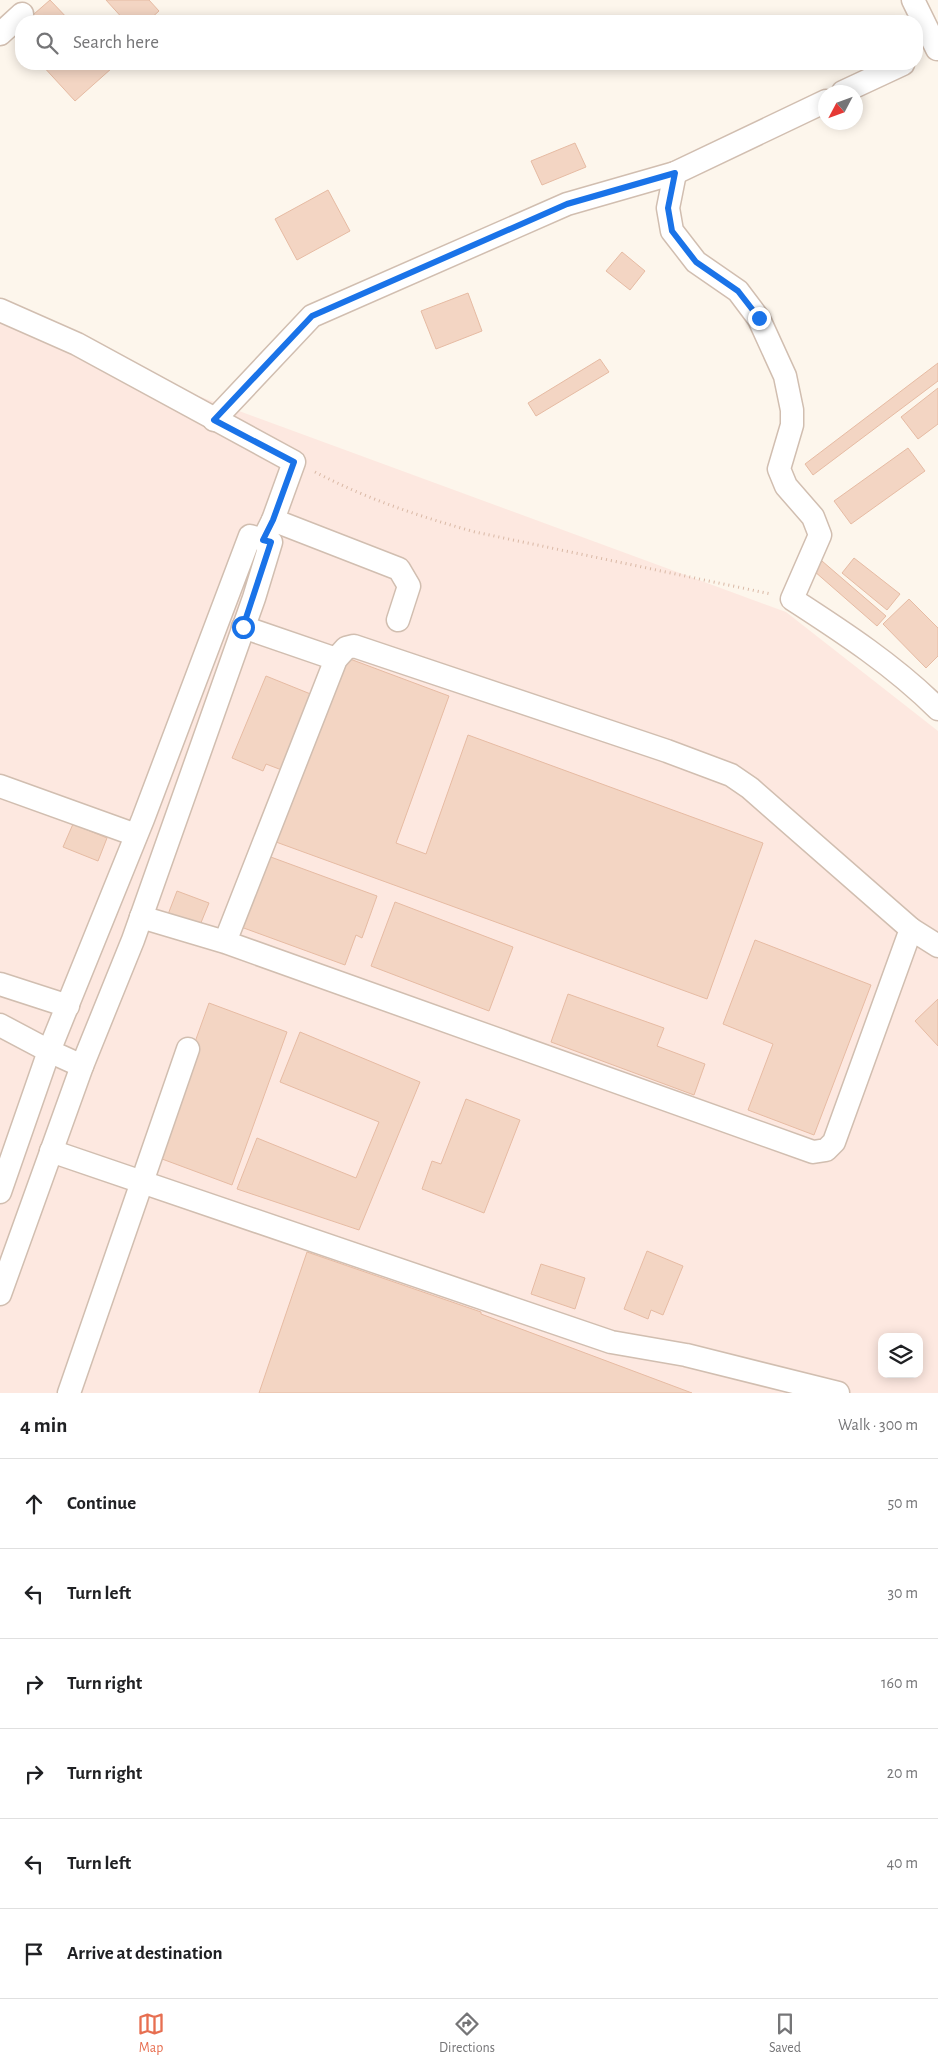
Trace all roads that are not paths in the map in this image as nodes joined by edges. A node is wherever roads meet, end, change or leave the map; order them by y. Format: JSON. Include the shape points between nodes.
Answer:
{"nodes":[{"id":1,"x":913,"y":0,"type":"edge"},
{"id":2,"x":918,"y":15,"type":"edge"},
{"id":3,"x":15,"y":20,"type":"edge"},
{"id":4,"x":923,"y":29,"type":"edge"},
{"id":5,"x":0,"y":34,"type":"edge"},
{"id":6,"x":931,"y":52,"type":"edge"},
{"id":7,"x":891,"y":70,"type":"edge"},
{"id":8,"x":858,"y":85,"type":"edge"},
{"id":9,"x":818,"y":105,"type":"edge"},
{"id":10,"x":675,"y":173,"type":"junction"},
{"id":11,"x":0,"y":310,"type":"edge"},
{"id":12,"x":214,"y":420,"type":"junction"},
{"id":13,"x":268,"y":530,"type":"junction"},
{"id":14,"x":398,"y":620,"type":"dead end"},
{"id":15,"x":243,"y":627,"type":"junction"},
{"id":16,"x":336,"y":659,"type":"junction"},
{"id":17,"x":938,"y":710,"type":"edge"},
{"id":18,"x":0,"y":786,"type":"edge"},
{"id":19,"x":136,"y":835,"type":"junction"},
{"id":20,"x":142,"y":917,"type":"junction"},
{"id":21,"x":100,"y":926,"type":"junction"},
{"id":22,"x":911,"y":929,"type":"junction"},
{"id":23,"x":134,"y":940,"type":"junction"},
{"id":24,"x":225,"y":942,"type":"junction"},
{"id":25,"x":938,"y":946,"type":"edge"},
{"id":26,"x":0,"y":984,"type":"edge"},
{"id":27,"x":68,"y":1006,"type":"junction"},
{"id":28,"x":0,"y":1025,"type":"edge"},
{"id":29,"x":188,"y":1049,"type":"dead end"},
{"id":30,"x":49,"y":1051,"type":"junction"},
{"id":31,"x":82,"y":1066,"type":"junction"},
{"id":32,"x":51,"y":1151,"type":"junction"},
{"id":33,"x":141,"y":1182,"type":"junction"},
{"id":34,"x":0,"y":1192,"type":"edge"},
{"id":35,"x":0,"y":1294,"type":"edge"},
{"id":36,"x":69,"y":1393,"type":"edge"},
{"id":37,"x":838,"y":1393,"type":"edge"}],
"edges":[{"from":1,"to":2,"type":"street"},
{"from":3,"to":5,"type":"street"},
{"from":4,"to":6,"type":"street"},
{"from":7,"to":8,"type":"street"},
{"from":9,"to":10,"type":"street"},
{"from":10,"to":12,"type":"street","via":[[567,204],[312,316]]},
{"from":10,"to":17,"type":"street","via":[[668,208],[672,231],[696,262],[738,291],[759,318],[785,376],[792,425],[779,469],[786,486],[814,516],[820,535],[792,599],[852,637]]},
{"from":11,"to":12,"type":"street","via":[[77,344]]},
{"from":12,"to":13,"type":"street","via":[[294,462]]},
{"from":13,"to":14,"type":"street","via":[[399,569],[409,586]]},
{"from":13,"to":15,"type":"street","via":[[271,542]]},
{"from":13,"to":19,"type":"street","via":[[250,536]]},
{"from":15,"to":16,"type":"street"},
{"from":15,"to":20,"type":"street"},
{"from":16,"to":22,"type":"street","via":[[346,648],[354,646],[731,775]]},
{"from":16,"to":24,"type":"street"},
{"from":18,"to":19,"type":"street"},
{"from":19,"to":21,"type":"street"},
{"from":20,"to":23,"type":"street"},
{"from":20,"to":24,"type":"street"},
{"from":21,"to":23,"type":"street"},
{"from":21,"to":27,"type":"street"},
{"from":22,"to":24,"type":"street","via":[[834,1142],[826,1150],[813,1152]]},
{"from":22,"to":25,"type":"street"},
{"from":23,"to":31,"type":"street"},
{"from":26,"to":27,"type":"street"},
{"from":27,"to":30,"type":"street"},
{"from":28,"to":30,"type":"street"},
{"from":29,"to":33,"type":"street"},
{"from":30,"to":31,"type":"street"},
{"from":30,"to":34,"type":"street"},
{"from":31,"to":32,"type":"street"},
{"from":32,"to":33,"type":"street"},
{"from":32,"to":35,"type":"street"},
{"from":33,"to":36,"type":"street"},
{"from":33,"to":37,"type":"street","via":[[611,1342],[686,1355]]}]}
